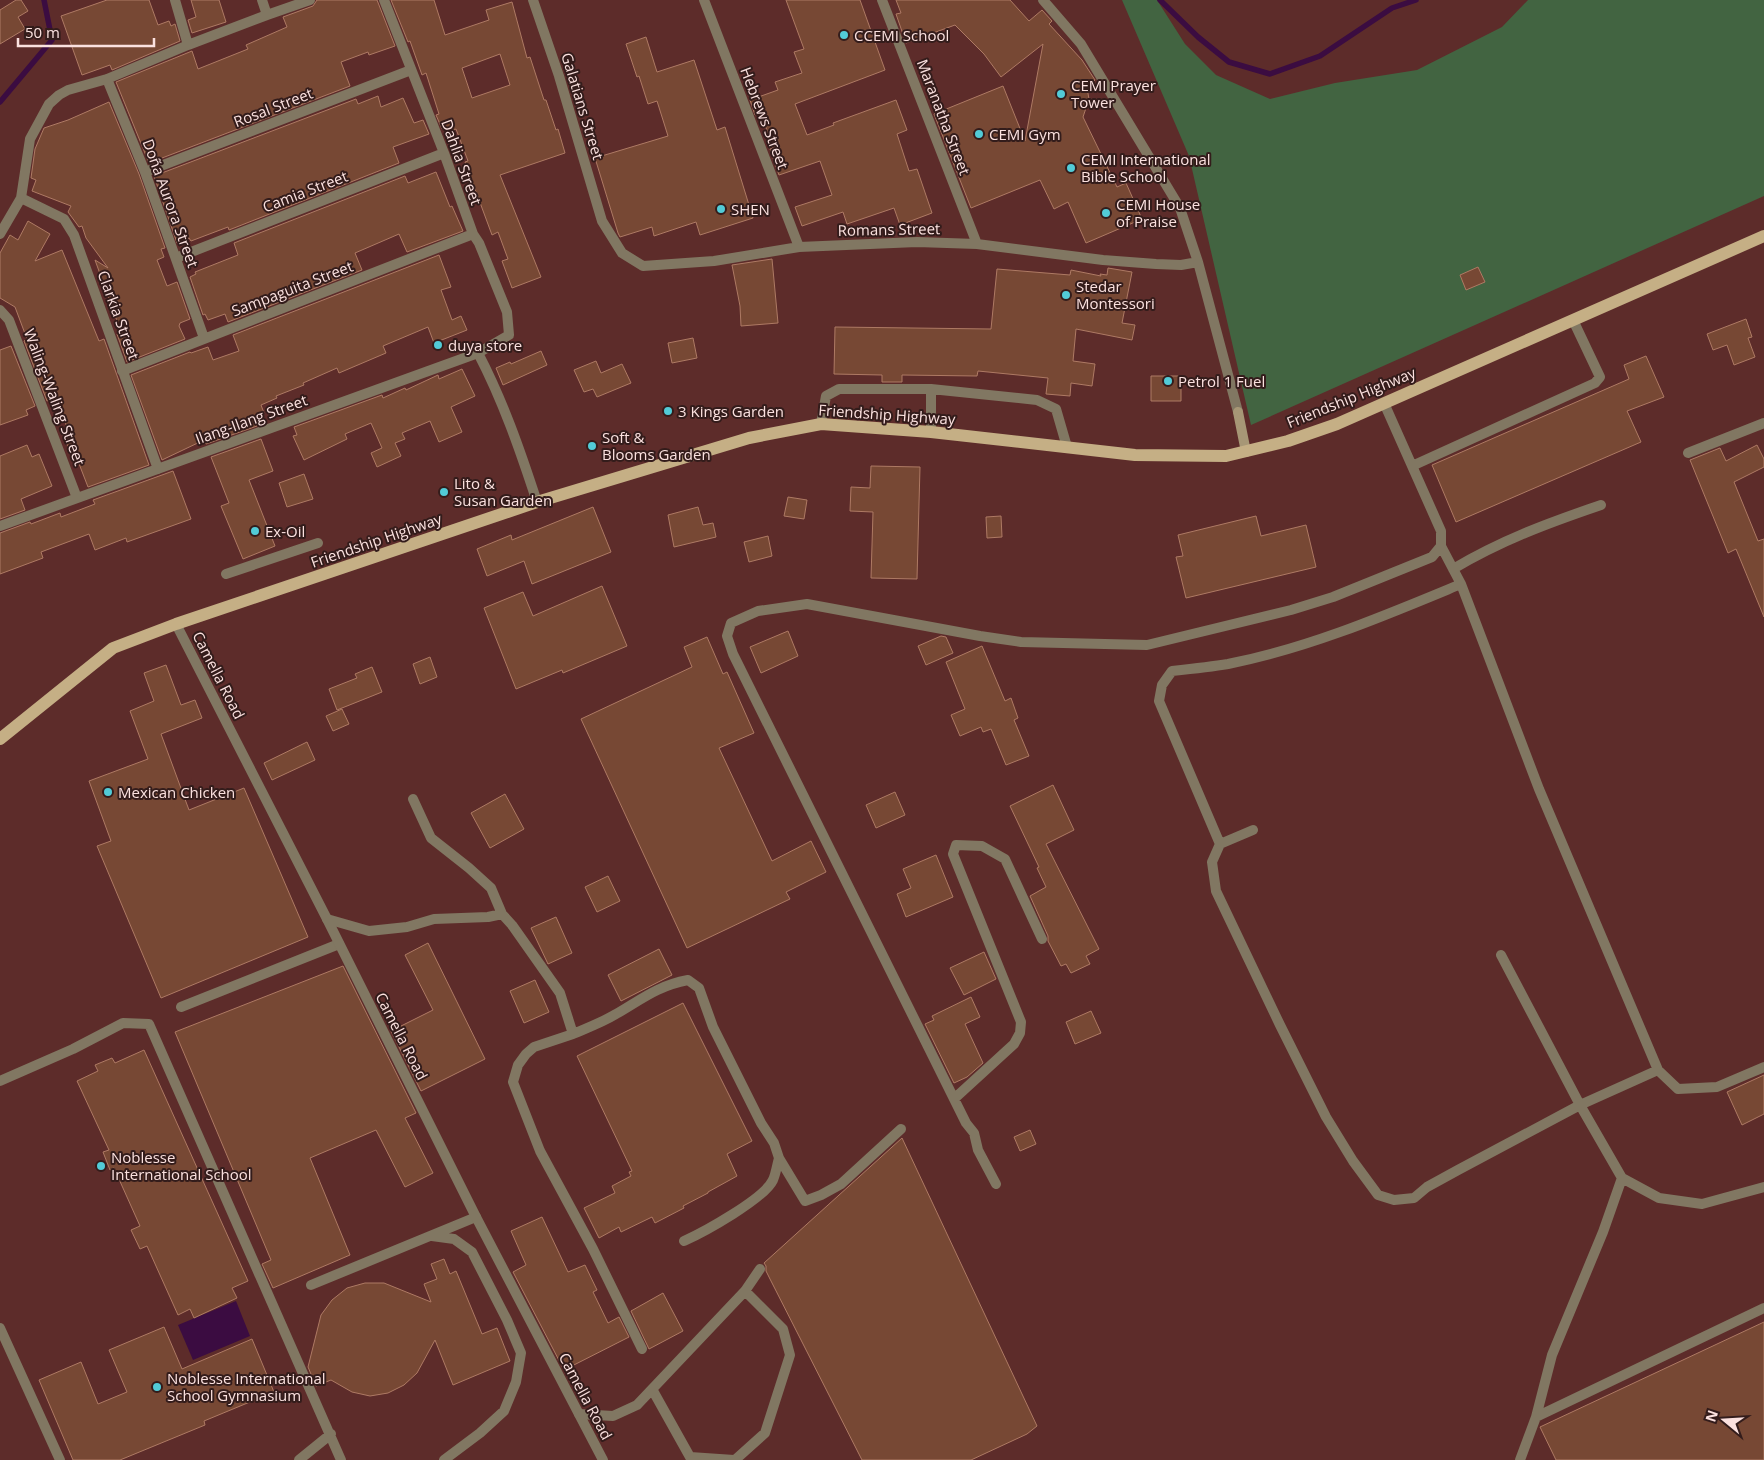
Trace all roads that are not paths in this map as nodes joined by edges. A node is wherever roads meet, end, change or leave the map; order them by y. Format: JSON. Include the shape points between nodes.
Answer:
{"nodes":[{"id":1,"x":174,"y":0,"type":"edge"},
{"id":2,"x":262,"y":0,"type":"edge"},
{"id":3,"x":310,"y":0,"type":"edge"},
{"id":4,"x":384,"y":0,"type":"edge"},
{"id":5,"x":533,"y":0,"type":"edge"},
{"id":6,"x":704,"y":0,"type":"edge"},
{"id":7,"x":882,"y":0,"type":"edge"},
{"id":8,"x":1043,"y":0,"type":"edge"},
{"id":9,"x":267,"y":15,"type":"junction"},
{"id":10,"x":188,"y":45,"type":"junction"},
{"id":11,"x":411,"y":70,"type":"junction"},
{"id":12,"x":107,"y":79,"type":"junction"},
{"id":13,"x":444,"y":153,"type":"junction"},
{"id":14,"x":145,"y":172,"type":"junction"},
{"id":15,"x":21,"y":198,"type":"junction"},
{"id":16,"x":602,"y":221,"type":"joint"},
{"id":17,"x":0,"y":234,"type":"edge"},
{"id":18,"x":473,"y":234,"type":"junction"},
{"id":19,"x":1764,"y":236,"type":"edge"},
{"id":20,"x":977,"y":244,"type":"junction"},
{"id":21,"x":799,"y":247,"type":"junction"},
{"id":22,"x":176,"y":258,"type":"junction"},
{"id":23,"x":1198,"y":262,"type":"junction"},
{"id":24,"x":0,"y":310,"type":"edge"},
{"id":25,"x":1573,"y":320,"type":"junction"},
{"id":26,"x":509,"y":335,"type":"joint"},
{"id":27,"x":204,"y":338,"type":"junction"},
{"id":28,"x":478,"y":353,"type":"junction"},
{"id":29,"x":122,"y":371,"type":"junction"},
{"id":30,"x":931,"y":389,"type":"junction"},
{"id":31,"x":1384,"y":403,"type":"junction"},
{"id":32,"x":1764,"y":423,"type":"edge"},
{"id":33,"x":820,"y":424,"type":"junction"},
{"id":34,"x":931,"y":432,"type":"junction"},
{"id":35,"x":1067,"y":448,"type":"junction"},
{"id":36,"x":1246,"y":452,"type":"junction"},
{"id":37,"x":1688,"y":453,"type":"dead end"},
{"id":38,"x":1412,"y":466,"type":"junction"},
{"id":39,"x":158,"y":469,"type":"junction"},
{"id":40,"x":77,"y":498,"type":"junction"},
{"id":41,"x":537,"y":502,"type":"junction"},
{"id":42,"x":1602,"y":505,"type":"dead end"},
{"id":43,"x":0,"y":526,"type":"edge"},
{"id":44,"x":318,"y":543,"type":"dead end"},
{"id":45,"x":1440,"y":546,"type":"junction"},
{"id":46,"x":1453,"y":569,"type":"junction"},
{"id":47,"x":226,"y":574,"type":"dead end"},
{"id":48,"x":1462,"y":584,"type":"junction"},
{"id":49,"x":176,"y":624,"type":"junction"},
{"id":50,"x":0,"y":739,"type":"edge"},
{"id":51,"x":413,"y":799,"type":"dead end"},
{"id":52,"x":1253,"y":830,"type":"dead end"},
{"id":53,"x":1220,"y":844,"type":"junction"},
{"id":54,"x":502,"y":914,"type":"junction"},
{"id":55,"x":327,"y":919,"type":"junction"},
{"id":56,"x":1042,"y":939,"type":"dead end"},
{"id":57,"x":339,"y":944,"type":"junction"},
{"id":58,"x":1501,"y":955,"type":"dead end"},
{"id":59,"x":181,"y":1007,"type":"dead end"},
{"id":60,"x":573,"y":1034,"type":"junction"},
{"id":61,"x":1764,"y":1067,"type":"edge"},
{"id":62,"x":1658,"y":1070,"type":"junction"},
{"id":63,"x":0,"y":1081,"type":"edge"},
{"id":64,"x":955,"y":1098,"type":"junction"},
{"id":65,"x":1580,"y":1106,"type":"junction"},
{"id":66,"x":901,"y":1128,"type":"dead end"},
{"id":67,"x":780,"y":1158,"type":"junction"},
{"id":68,"x":1622,"y":1178,"type":"junction"},
{"id":69,"x":996,"y":1184,"type":"dead end"},
{"id":70,"x":1764,"y":1187,"type":"edge"},
{"id":71,"x":476,"y":1217,"type":"junction"},
{"id":72,"x":432,"y":1236,"type":"junction"},
{"id":73,"x":684,"y":1241,"type":"dead end"},
{"id":74,"x":760,"y":1269,"type":"dead end"},
{"id":75,"x":311,"y":1285,"type":"dead end"},
{"id":76,"x":745,"y":1291,"type":"junction"},
{"id":77,"x":1764,"y":1308,"type":"edge"},
{"id":78,"x":0,"y":1328,"type":"edge"},
{"id":79,"x":642,"y":1349,"type":"dead end"},
{"id":80,"x":652,"y":1389,"type":"junction"},
{"id":81,"x":579,"y":1414,"type":"junction"},
{"id":82,"x":1536,"y":1418,"type":"junction"},
{"id":83,"x":331,"y":1434,"type":"junction"},
{"id":84,"x":60,"y":1460,"type":"edge"},
{"id":85,"x":299,"y":1460,"type":"edge"},
{"id":86,"x":341,"y":1460,"type":"edge"},
{"id":87,"x":444,"y":1460,"type":"edge"},
{"id":88,"x":603,"y":1460,"type":"edge"},
{"id":89,"x":735,"y":1460,"type":"edge"},
{"id":90,"x":1520,"y":1460,"type":"edge"}],
"edges":[{"from":1,"to":10,"type":"street"},
{"from":2,"to":9,"type":"street"},
{"from":3,"to":9,"type":"street"},
{"from":4,"to":11,"type":"street","name":"Dahlia Street"},
{"from":5,"to":16,"type":"street","name":"Galatians Street"},
{"from":6,"to":21,"type":"street","name":"Hebrews Street"},
{"from":7,"to":20,"type":"street","name":"Maranatha Street"},
{"from":8,"to":23,"type":"street","via":[[1081,44],[1150,156],[1180,208]]},
{"from":9,"to":10,"type":"street"},
{"from":10,"to":12,"type":"street"},
{"from":11,"to":13,"type":"street","name":"Dahlia Street"},
{"from":11,"to":14,"type":"street","name":"Rosal Street"},
{"from":12,"to":14,"type":"street","name":"Doña Aurora Street"},
{"from":12,"to":15,"type":"street","via":[[68,90],[49,104],[30,139]]},
{"from":13,"to":18,"type":"street","name":"Dahlia Street"},
{"from":13,"to":22,"type":"street","name":"Camia Street"},
{"from":14,"to":22,"type":"street","name":"Doña Aurora Street"},
{"from":15,"to":17,"type":"street"},
{"from":15,"to":29,"type":"street","name":"Clarkia Street","via":[[64,219],[69,225]]},
{"from":16,"to":21,"type":"street","name":"Romans Street","via":[[622,254],[643,266],[714,262]]},
{"from":18,"to":26,"type":"street","name":"Dahlia Street","via":[[507,312]]},
{"from":18,"to":27,"type":"street","name":"Sampaguita Street"},
{"from":19,"to":25,"type":"main road","name":"Friendship Highway"},
{"from":20,"to":21,"type":"street","name":"Romans Street","via":[[917,242]]},
{"from":20,"to":23,"type":"street","name":"Romans Street","via":[[1103,260],[1181,265]]},
{"from":22,"to":27,"type":"street","name":"Doña Aurora Street"},
{"from":23,"to":36,"type":"street"},
{"from":24,"to":40,"type":"street","name":"Waling-Waling Street","via":[[9,320]]},
{"from":25,"to":31,"type":"main road","name":"Friendship Highway"},
{"from":25,"to":38,"type":"street","via":[[1600,376],[1594,383]]},
{"from":26,"to":28,"type":"street","name":"Ilang-Ilang Street"},
{"from":27,"to":29,"type":"street","name":"Sampaguita Street"},
{"from":28,"to":39,"type":"street","name":"Ilang-Ilang Street"},
{"from":28,"to":41,"type":"street","via":[[496,387]]},
{"from":29,"to":39,"type":"street","name":"Clarkia Street"},
{"from":30,"to":33,"type":"street","via":[[839,389],[826,396]]},
{"from":30,"to":34,"type":"street"},
{"from":30,"to":35,"type":"street","via":[[1037,400],[1056,409]]},
{"from":31,"to":36,"type":"main road","name":"Friendship Highway","via":[[1337,424]]},
{"from":31,"to":38,"type":"street"},
{"from":32,"to":37,"type":"street"},
{"from":33,"to":34,"type":"main road","name":"Friendship Highway"},
{"from":33,"to":41,"type":"main road","name":"Friendship Highway","via":[[749,438]]},
{"from":34,"to":35,"type":"main road","name":"Friendship Highway"},
{"from":35,"to":36,"type":"main road","name":"Friendship Highway","via":[[1135,455],[1226,456]]},
{"from":38,"to":45,"type":"street","via":[[1441,531]]},
{"from":39,"to":40,"type":"street","name":"Ilang-Ilang Street"},
{"from":40,"to":43,"type":"street","name":"Ilang-Ilang Street"},
{"from":41,"to":49,"type":"main road","name":"Friendship Highway"},
{"from":42,"to":46,"type":"street","via":[[1538,527],[1485,550]]},
{"from":44,"to":47,"type":"street"},
{"from":45,"to":46,"type":"street"},
{"from":45,"to":64,"type":"street","via":[[1432,557],[1332,597],[1147,645],[1021,642],[807,604],[758,610],[731,623],[727,636],[733,654]]},
{"from":46,"to":48,"type":"street"},
{"from":48,"to":53,"type":"street","via":[[1362,625],[1304,644],[1229,664],[1172,672],[1162,685],[1160,700]]},
{"from":48,"to":62,"type":"street","via":[[1539,789]]},
{"from":49,"to":50,"type":"main road","name":"Friendship Highway","via":[[113,648]]},
{"from":49,"to":55,"type":"street","name":"Camella Road"},
{"from":51,"to":54,"type":"street","via":[[431,838],[491,888]]},
{"from":52,"to":53,"type":"street"},
{"from":53,"to":65,"type":"street","via":[[1212,862],[1216,891],[1326,1117],[1378,1195],[1394,1200],[1414,1198],[1427,1187]]},
{"from":54,"to":55,"type":"street","via":[[434,919],[407,928],[369,931]]},
{"from":54,"to":60,"type":"street","via":[[560,993]]},
{"from":55,"to":57,"type":"street","name":"Camella Road"},
{"from":56,"to":64,"type":"street","via":[[1005,859],[982,846],[956,845],[953,854],[1021,1022],[1014,1044]]},
{"from":57,"to":59,"type":"street"},
{"from":57,"to":71,"type":"street","name":"Camella Road"},
{"from":58,"to":65,"type":"street"},
{"from":60,"to":67,"type":"street","via":[[656,990],[688,980],[699,988],[714,1027]]},
{"from":60,"to":79,"type":"street","via":[[534,1047],[518,1064],[513,1082],[540,1151],[593,1248]]},
{"from":61,"to":62,"type":"street","via":[[1717,1087],[1678,1089]]},
{"from":62,"to":65,"type":"street"},
{"from":63,"to":83,"type":"street","via":[[123,1023],[149,1024]]},
{"from":64,"to":69,"type":"street"},
{"from":65,"to":68,"type":"street"},
{"from":66,"to":67,"type":"street","via":[[840,1184],[805,1201]]},
{"from":67,"to":73,"type":"street","via":[[772,1181],[763,1193]]},
{"from":68,"to":70,"type":"street","via":[[1659,1198],[1702,1204]]},
{"from":68,"to":82,"type":"street","via":[[1552,1355]]},
{"from":71,"to":72,"type":"street"},
{"from":71,"to":81,"type":"street","name":"Camella Road"},
{"from":72,"to":75,"type":"street"},
{"from":72,"to":87,"type":"street","via":[[454,1239],[472,1252],[521,1352],[516,1382],[504,1411]]},
{"from":74,"to":76,"type":"street"},
{"from":76,"to":80,"type":"street"},
{"from":76,"to":89,"type":"street","via":[[783,1329],[790,1355],[765,1433]]},
{"from":77,"to":82,"type":"street"},
{"from":78,"to":84,"type":"street"},
{"from":80,"to":81,"type":"street","via":[[637,1405],[613,1416]]},
{"from":80,"to":89,"type":"street","via":[[690,1457]]},
{"from":81,"to":88,"type":"street","name":"Camella Road"},
{"from":82,"to":90,"type":"street"},
{"from":83,"to":85,"type":"street"},
{"from":83,"to":86,"type":"street"}]}
